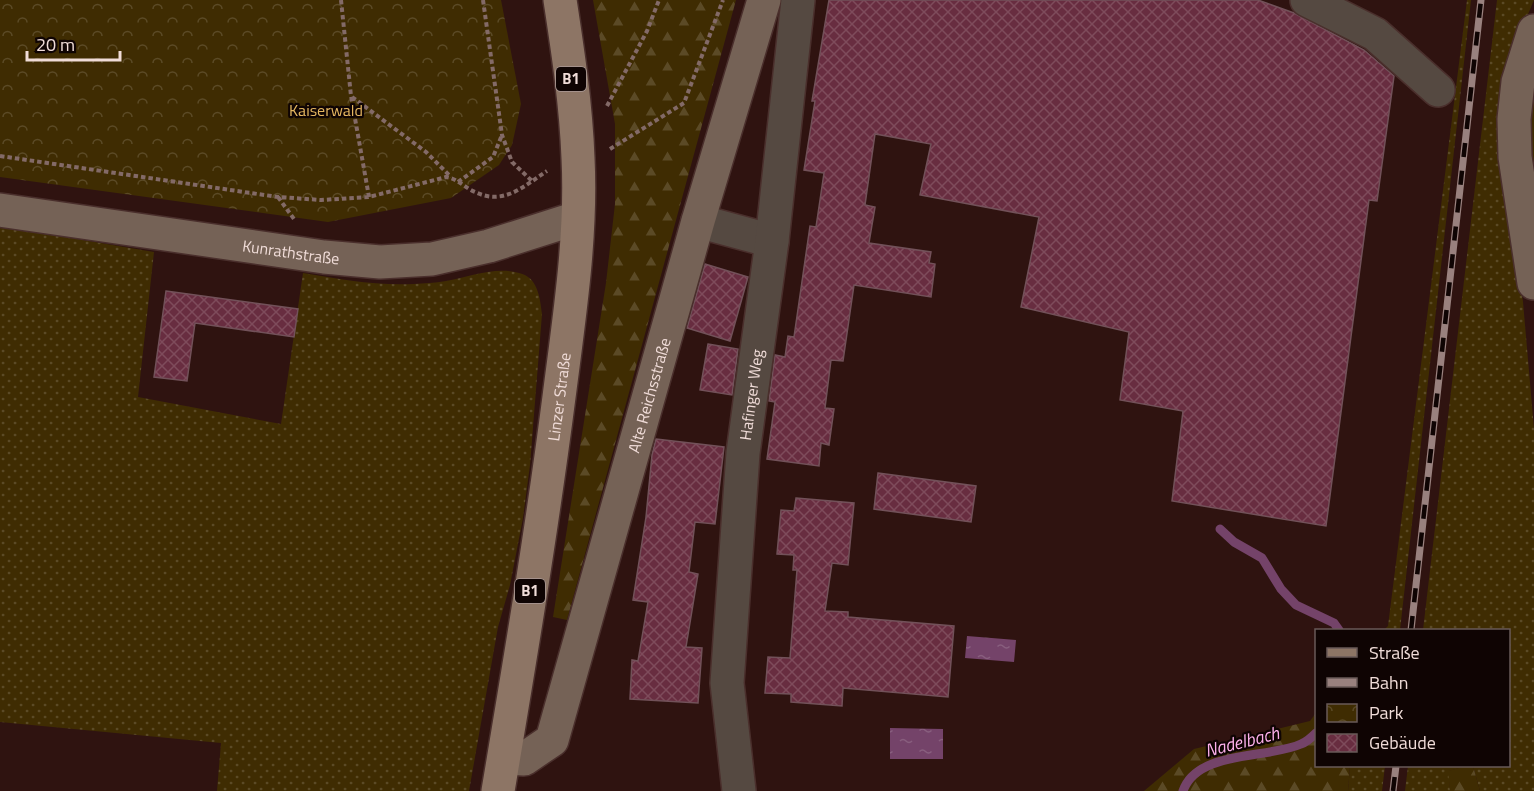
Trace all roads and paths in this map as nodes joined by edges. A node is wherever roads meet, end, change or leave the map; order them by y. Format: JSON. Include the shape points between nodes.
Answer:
{"nodes":[{"id":1,"x":341,"y":0,"type":"edge"},
{"id":2,"x":483,"y":0,"type":"edge"},
{"id":3,"x":560,"y":0,"type":"edge"},
{"id":4,"x":659,"y":0,"type":"edge"},
{"id":5,"x":723,"y":0,"type":"edge"},
{"id":6,"x":764,"y":0,"type":"edge"},
{"id":7,"x":798,"y":0,"type":"edge"},
{"id":8,"x":1307,"y":0,"type":"edge"},
{"id":9,"x":1534,"y":32,"type":"edge"},
{"id":10,"x":1438,"y":90,"type":"dead end"},
{"id":11,"x":351,"y":96,"type":"junction"},
{"id":12,"x":605,"y":110,"type":"dead end"},
{"id":13,"x":502,"y":135,"type":"junction"},
{"id":14,"x":0,"y":156,"type":"edge"},
{"id":15,"x":578,"y":159,"type":"junction"},
{"id":16,"x":451,"y":177,"type":"junction"},
{"id":17,"x":458,"y":182,"type":"junction"},
{"id":18,"x":369,"y":197,"type":"junction"},
{"id":19,"x":0,"y":210,"type":"edge"},
{"id":20,"x":577,"y":218,"type":"junction"},
{"id":21,"x":698,"y":220,"type":"junction"},
{"id":22,"x":772,"y":242,"type":"junction"},
{"id":23,"x":1534,"y":283,"type":"edge"},
{"id":24,"x":504,"y":758,"type":"junction"},
{"id":25,"x":498,"y":791,"type":"edge"},
{"id":26,"x":739,"y":791,"type":"edge"}],
"edges":[{"from":1,"to":11,"type":"path"},
{"from":2,"to":13,"type":"path"},
{"from":3,"to":15,"type":"main road","name":"Linzer Straße","number":"B1"},
{"from":4,"to":12,"type":"path","via":[[648,31]]},
{"from":5,"to":15,"type":"path","via":[[684,103],[598,156]]},
{"from":6,"to":21,"type":"street","name":"Alte Reichsstraße"},
{"from":7,"to":22,"type":"street","name":"Hafinger Weg"},
{"from":8,"to":10,"type":"street","via":[[1375,34]]},
{"from":9,"to":23,"type":"street","via":[[1518,81],[1514,119],[1515,157]]},
{"from":11,"to":16,"type":"path","via":[[426,152]]},
{"from":11,"to":18,"type":"path"},
{"from":13,"to":17,"type":"path","via":[[493,157]]},
{"from":13,"to":17,"type":"path","via":[[512,162],[532,181],[508,196],[499,197],[485,196]]},
{"from":14,"to":18,"type":"path","via":[[278,197]]},
{"from":15,"to":20,"type":"main road","name":"Linzer Straße","number":"B1"},
{"from":16,"to":17,"type":"path"},
{"from":16,"to":18,"type":"path"},
{"from":19,"to":20,"type":"street","name":"Kunrathstraße","via":[[324,258],[380,262],[432,259]]},
{"from":20,"to":24,"type":"main road","name":"Linzer Straße","number":"B1","via":[[556,423]]},
{"from":21,"to":22,"type":"street"},
{"from":21,"to":24,"type":"street","name":"Alte Reichsstraße","via":[[552,740],[524,759]]},
{"from":22,"to":26,"type":"street","name":"Hafinger Weg","via":[[743,453],[728,683]]},
{"from":24,"to":25,"type":"main road","name":"Linzer Straße","number":"B1"}]}
